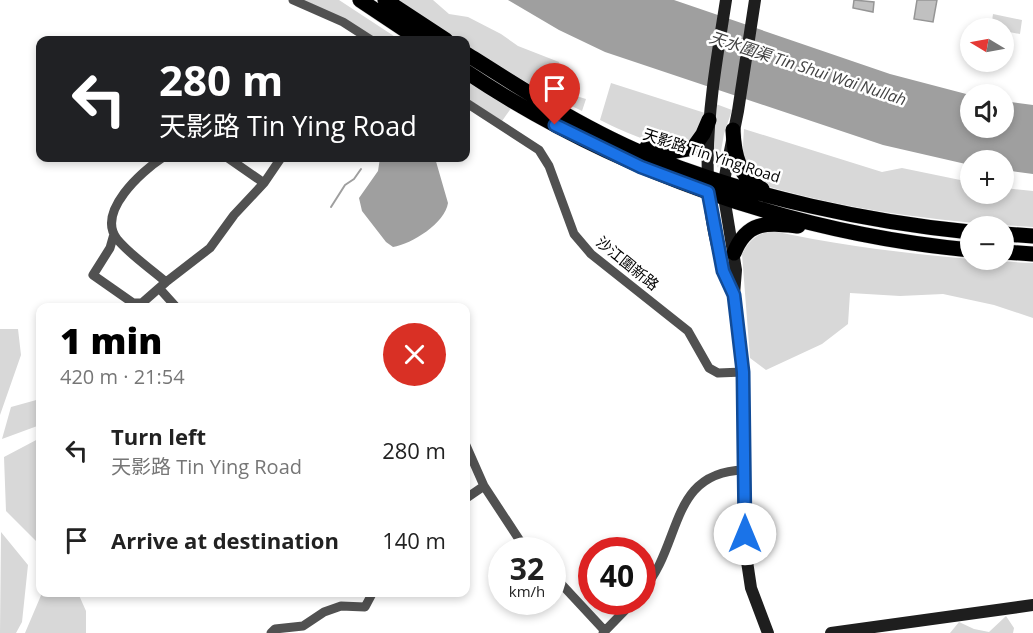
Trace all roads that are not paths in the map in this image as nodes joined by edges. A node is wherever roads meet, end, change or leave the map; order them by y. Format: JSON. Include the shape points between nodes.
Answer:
{"nodes":[{"id":1,"x":294,"y":0,"type":"edge"},
{"id":2,"x":360,"y":0,"type":"edge"},
{"id":3,"x":385,"y":0,"type":"edge"},
{"id":4,"x":726,"y":0,"type":"edge"},
{"id":5,"x":755,"y":3,"type":"edge"},
{"id":6,"x":365,"y":36,"type":"edge"},
{"id":7,"x":414,"y":36,"type":"edge"},
{"id":8,"x":440,"y":36,"type":"edge"},
{"id":9,"x":470,"y":55,"type":"edge"},
{"id":10,"x":470,"y":73,"type":"edge"},
{"id":11,"x":470,"y":105,"type":"edge"},
{"id":12,"x":709,"y":120,"type":"junction"},
{"id":13,"x":733,"y":130,"type":"junction"},
{"id":14,"x":618,"y":141,"type":"junction"},
{"id":15,"x":157,"y":162,"type":"edge"},
{"id":16,"x":234,"y":162,"type":"edge"},
{"id":17,"x":278,"y":162,"type":"edge"},
{"id":18,"x":707,"y":176,"type":"junction"},
{"id":19,"x":724,"y":181,"type":"junction"},
{"id":20,"x":264,"y":183,"type":"junction"},
{"id":21,"x":708,"y":192,"type":"junction"},
{"id":22,"x":776,"y":196,"type":"junction"},
{"id":23,"x":724,"y":197,"type":"junction"},
{"id":24,"x":842,"y":231,"type":"junction"},
{"id":25,"x":960,"y":231,"type":"edge"},
{"id":26,"x":114,"y":234,"type":"junction"},
{"id":27,"x":1014,"y":235,"type":"edge"},
{"id":28,"x":1033,"y":236,"type":"edge"},
{"id":29,"x":960,"y":249,"type":"edge"},
{"id":30,"x":734,"y":253,"type":"junction"},
{"id":31,"x":1014,"y":253,"type":"edge"},
{"id":32,"x":1033,"y":254,"type":"edge"},
{"id":33,"x":162,"y":285,"type":"junction"},
{"id":34,"x":734,"y":295,"type":"junction"},
{"id":35,"x":174,"y":303,"type":"edge"},
{"id":36,"x":743,"y":372,"type":"junction"},
{"id":37,"x":470,"y":454,"type":"edge"},
{"id":38,"x":744,"y":470,"type":"junction"},
{"id":39,"x":484,"y":486,"type":"junction"},
{"id":40,"x":470,"y":496,"type":"edge"},
{"id":41,"x":517,"y":537,"type":"edge"},
{"id":42,"x":656,"y":573,"type":"edge"},
{"id":43,"x":566,"y":590,"type":"edge"},
{"id":44,"x":370,"y":597,"type":"edge"},
{"id":45,"x":1033,"y":605,"type":"edge"},
{"id":46,"x":620,"y":615,"type":"edge"},
{"id":47,"x":901,"y":629,"type":"edge"},
{"id":48,"x":604,"y":632,"type":"edge"},
{"id":49,"x":271,"y":633,"type":"edge"},
{"id":50,"x":768,"y":633,"type":"edge"},
{"id":51,"x":831,"y":633,"type":"edge"}],
"edges":[{"from":1,"to":6,"type":"street"},
{"from":2,"to":7,"type":"main road"},
{"from":3,"to":8,"type":"main road"},
{"from":4,"to":12,"type":"street"},
{"from":5,"to":13,"type":"street"},
{"from":9,"to":14,"type":"main road","name":"天影路 Tin Ying Road","via":[[529,94]]},
{"from":10,"to":21,"type":"main road","via":[[577,137]]},
{"from":11,"to":36,"type":"street","name":"沙江圍新路","via":[[538,150],[549,166],[574,234],[591,254],[688,331],[709,368],[718,373]]},
{"from":12,"to":14,"type":"main road","via":[[698,143],[686,151],[661,151]]},
{"from":12,"to":18,"type":"street"},
{"from":13,"to":19,"type":"street"},
{"from":13,"to":22,"type":"main road","via":[[736,158],[743,172],[756,186]]},
{"from":14,"to":18,"type":"main road","name":"天影路 Tin Ying Road"},
{"from":15,"to":26,"type":"street","via":[[116,203]]},
{"from":16,"to":20,"type":"street"},
{"from":17,"to":20,"type":"street"},
{"from":18,"to":19,"type":"main road","name":"天影路 Tin Ying Road"},
{"from":18,"to":21,"type":"street"},
{"from":19,"to":22,"type":"main road","name":"天影路 Tin Ying Road"},
{"from":19,"to":23,"type":"street"},
{"from":20,"to":33,"type":"street","via":[[210,248]]},
{"from":21,"to":23,"type":"main road"},
{"from":21,"to":34,"type":"street","via":[[723,271]]},
{"from":22,"to":25,"type":"main road","name":"天影路 Tin Ying Road","via":[[881,220]]},
{"from":23,"to":24,"type":"main road"},
{"from":23,"to":30,"type":"street"},
{"from":24,"to":29,"type":"main road"},
{"from":24,"to":30,"type":"main road","via":[[764,224],[748,231]]},
{"from":26,"to":33,"type":"street"},
{"from":26,"to":33,"type":"street","via":[[93,275],[133,303],[145,301]]},
{"from":27,"to":28,"type":"main road"},
{"from":30,"to":34,"type":"street"},
{"from":31,"to":32,"type":"main road"},
{"from":33,"to":35,"type":"street"},
{"from":34,"to":36,"type":"street"},
{"from":36,"to":38,"type":"street"},
{"from":37,"to":39,"type":"street"},
{"from":38,"to":42,"type":"street","via":[[713,474],[693,491]]},
{"from":38,"to":50,"type":"street","via":[[748,575]]},
{"from":39,"to":40,"type":"street"},
{"from":39,"to":41,"type":"street"},
{"from":43,"to":48,"type":"street"},
{"from":44,"to":49,"type":"street","via":[[365,607],[341,606],[303,626],[275,629]]},
{"from":45,"to":47,"type":"street"},
{"from":46,"to":48,"type":"street"},
{"from":47,"to":51,"type":"street"}]}
